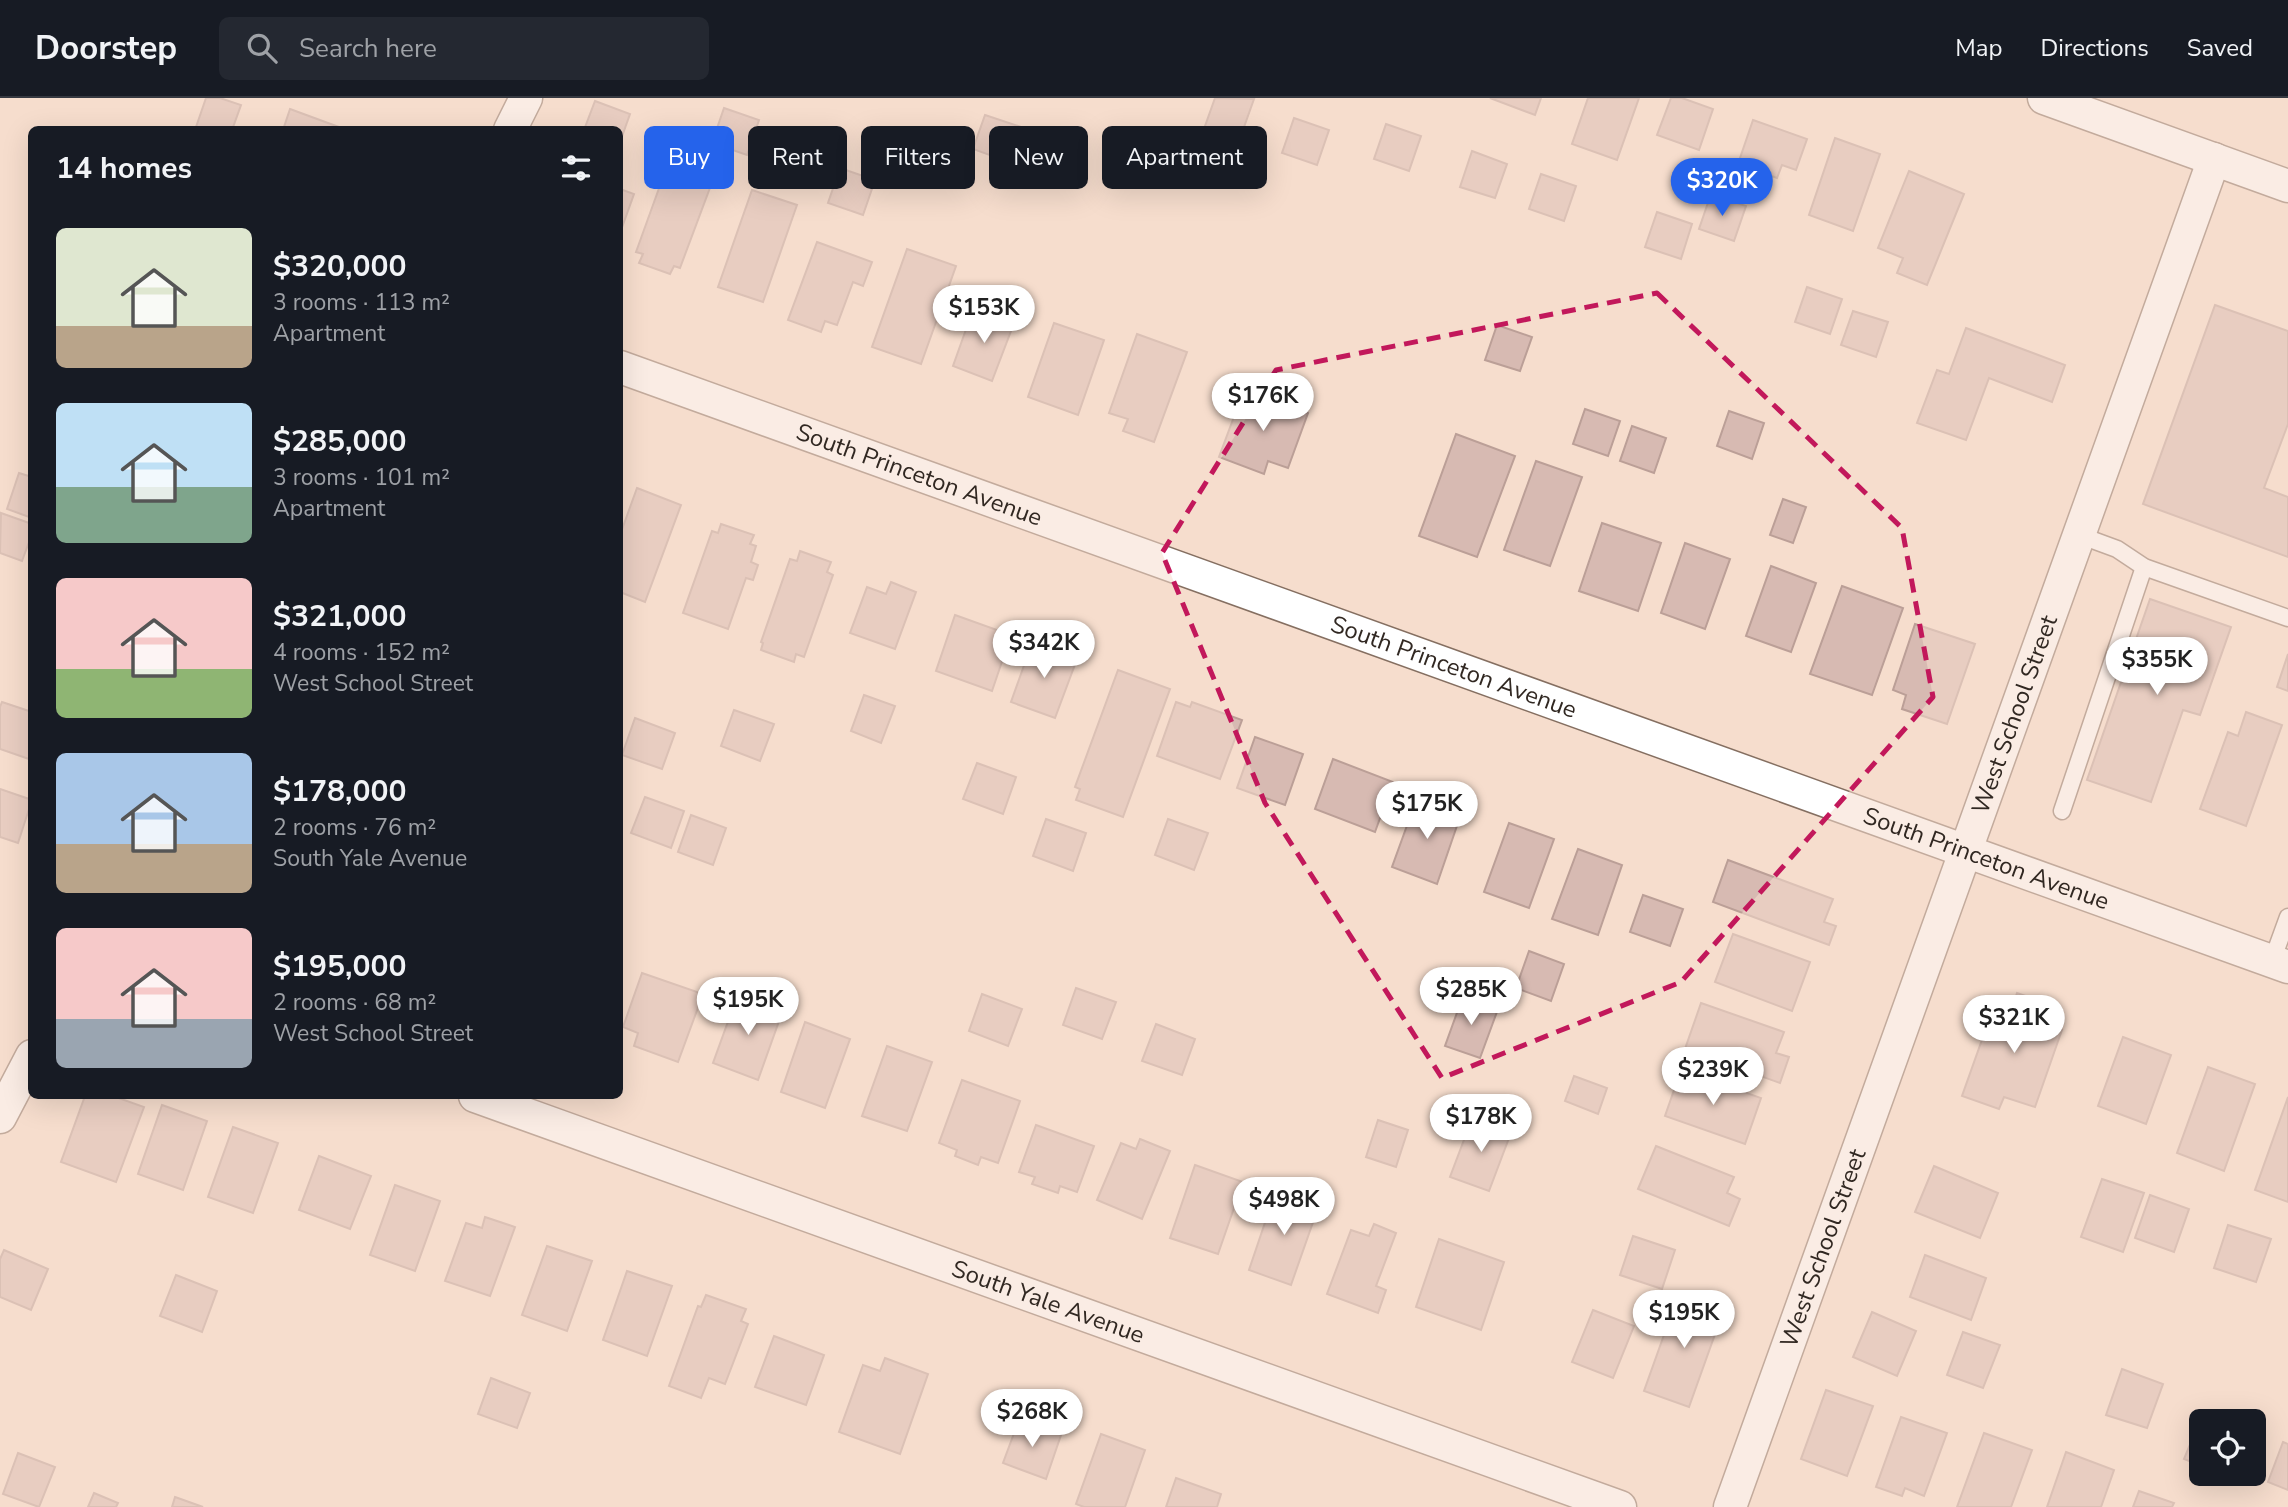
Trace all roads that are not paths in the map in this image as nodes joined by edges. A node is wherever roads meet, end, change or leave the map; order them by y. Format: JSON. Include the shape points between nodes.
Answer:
{"nodes":[{"id":1,"x":526,"y":98,"type":"edge"},
{"id":2,"x":2045,"y":98,"type":"edge"},
{"id":3,"x":512,"y":126,"type":"edge"},
{"id":4,"x":2214,"y":159,"type":"junction"},
{"id":5,"x":2288,"y":186,"type":"edge"},
{"id":6,"x":623,"y":368,"type":"edge"},
{"id":7,"x":2079,"y":535,"type":"junction"},
{"id":8,"x":2144,"y":567,"type":"junction"},
{"id":9,"x":2288,"y":618,"type":"edge"},
{"id":10,"x":2062,"y":811,"type":"dead end"},
{"id":11,"x":1965,"y":850,"type":"junction"},
{"id":12,"x":2288,"y":917,"type":"edge"},
{"id":13,"x":2280,"y":964,"type":"edge"},
{"id":14,"x":28,"y":1064,"type":"edge"},
{"id":15,"x":483,"y":1099,"type":"edge"},
{"id":16,"x":0,"y":1117,"type":"edge"},
{"id":17,"x":1587,"y":1501,"type":"edge"},
{"id":18,"x":1620,"y":1507,"type":"edge"},
{"id":19,"x":1730,"y":1507,"type":"edge"}],
"edges":[{"from":1,"to":3,"type":"street"},
{"from":2,"to":4,"type":"street"},
{"from":4,"to":5,"type":"street"},
{"from":4,"to":7,"type":"street","name":"West School Street"},
{"from":6,"to":11,"type":"street","name":"South Princeton Avenue"},
{"from":7,"to":8,"type":"lane","via":[[2117,549]]},
{"from":7,"to":11,"type":"street","name":"West School Street"},
{"from":8,"to":9,"type":"lane"},
{"from":8,"to":10,"type":"lane"},
{"from":11,"to":13,"type":"street","name":"South Princeton Avenue"},
{"from":11,"to":19,"type":"street","name":"West School Street"},
{"from":12,"to":13,"type":"lane"},
{"from":14,"to":16,"type":"street"},
{"from":15,"to":17,"type":"street","name":"South Yale Avenue"},
{"from":17,"to":18,"type":"street","name":"South Yale Avenue"}]}
